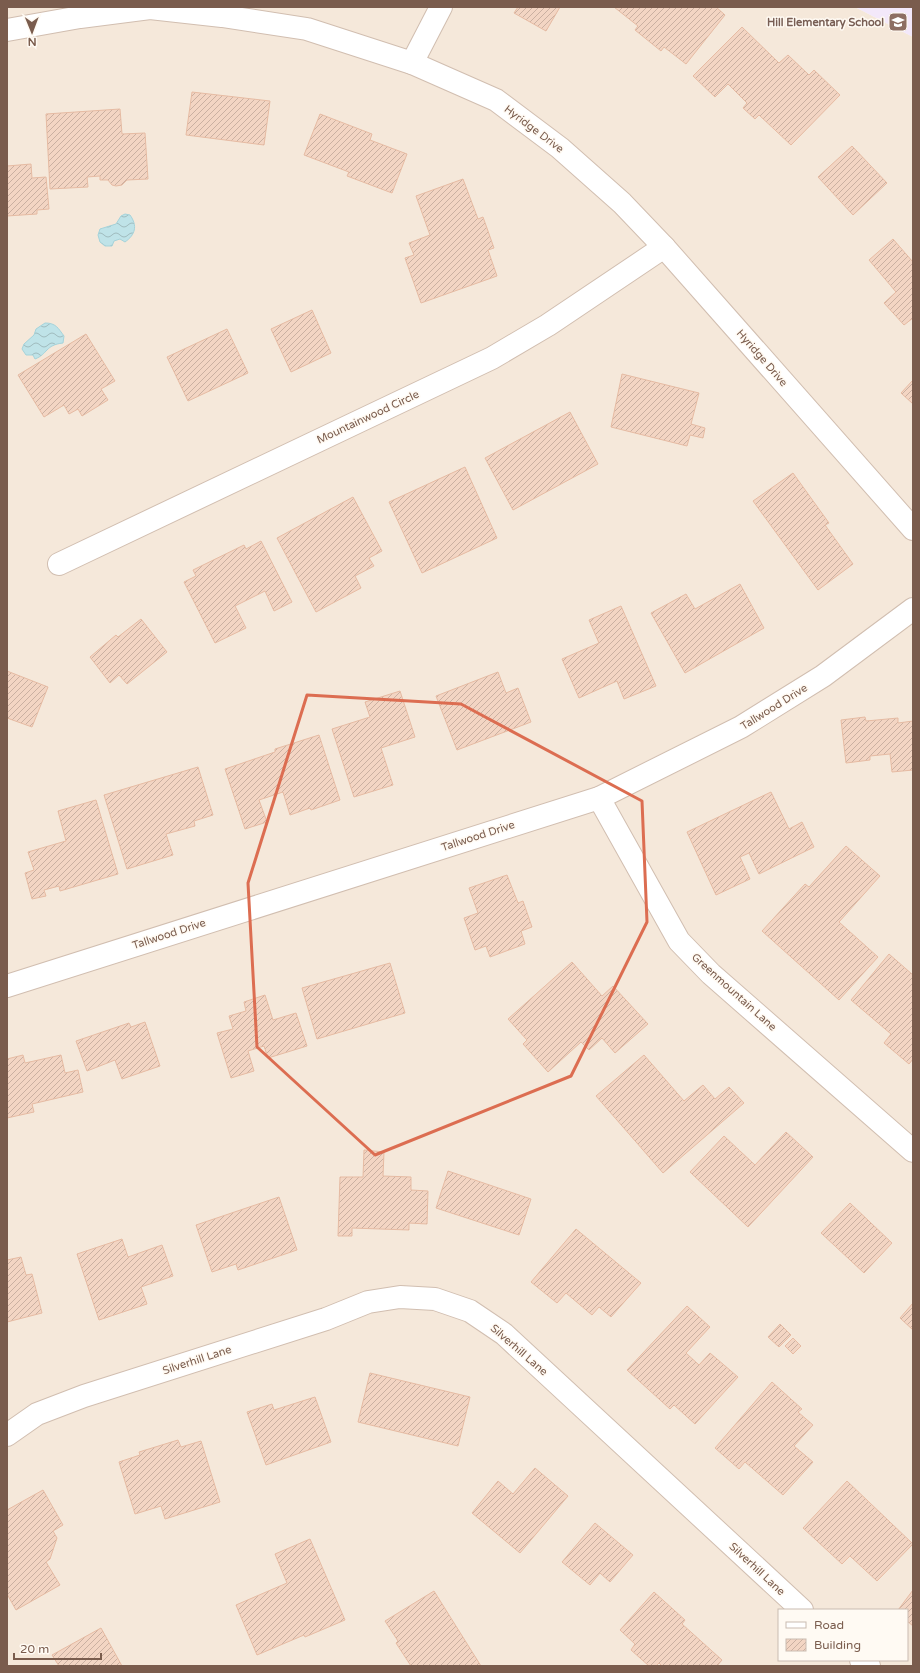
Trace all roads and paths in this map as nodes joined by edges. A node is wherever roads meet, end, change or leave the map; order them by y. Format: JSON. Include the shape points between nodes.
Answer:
{"nodes":[{"id":1,"x":441,"y":7,"type":"edge"},
{"id":2,"x":7,"y":30,"type":"edge"},
{"id":3,"x":412,"y":63,"type":"junction"},
{"id":4,"x":664,"y":247,"type":"junction"},
{"id":5,"x":913,"y":529,"type":"edge"},
{"id":6,"x":59,"y":564,"type":"dead end"},
{"id":7,"x":913,"y":609,"type":"edge"},
{"id":8,"x":599,"y":798,"type":"junction"},
{"id":9,"x":7,"y":986,"type":"edge"},
{"id":10,"x":913,"y":1151,"type":"edge"},
{"id":11,"x":7,"y":1435,"type":"edge"},
{"id":12,"x":801,"y":1609,"type":"edge"}],
"edges":[{"from":1,"to":3,"type":"street"},
{"from":2,"to":3,"type":"street","name":"Hyridge Drive","via":[[150,8],[307,29]]},
{"from":3,"to":4,"type":"street","name":"Hyridge Drive","via":[[496,100],[560,148],[622,203]]},
{"from":4,"to":5,"type":"street","name":"Hyridge Drive"},
{"from":4,"to":6,"type":"street","name":"Mountainwood Circle","via":[[548,325],[492,358]]},
{"from":7,"to":8,"type":"street","name":"Tallwood Drive","via":[[823,676],[741,727]]},
{"from":8,"to":9,"type":"street","name":"Tallwood Drive"},
{"from":8,"to":10,"type":"street","name":"Greenmountain Lane","via":[[679,941],[711,974]]},
{"from":11,"to":12,"type":"street","name":"Silverhill Lane","via":[[37,1414],[326,1319],[368,1302],[400,1297],[435,1299],[470,1311],[504,1334]]}]}
